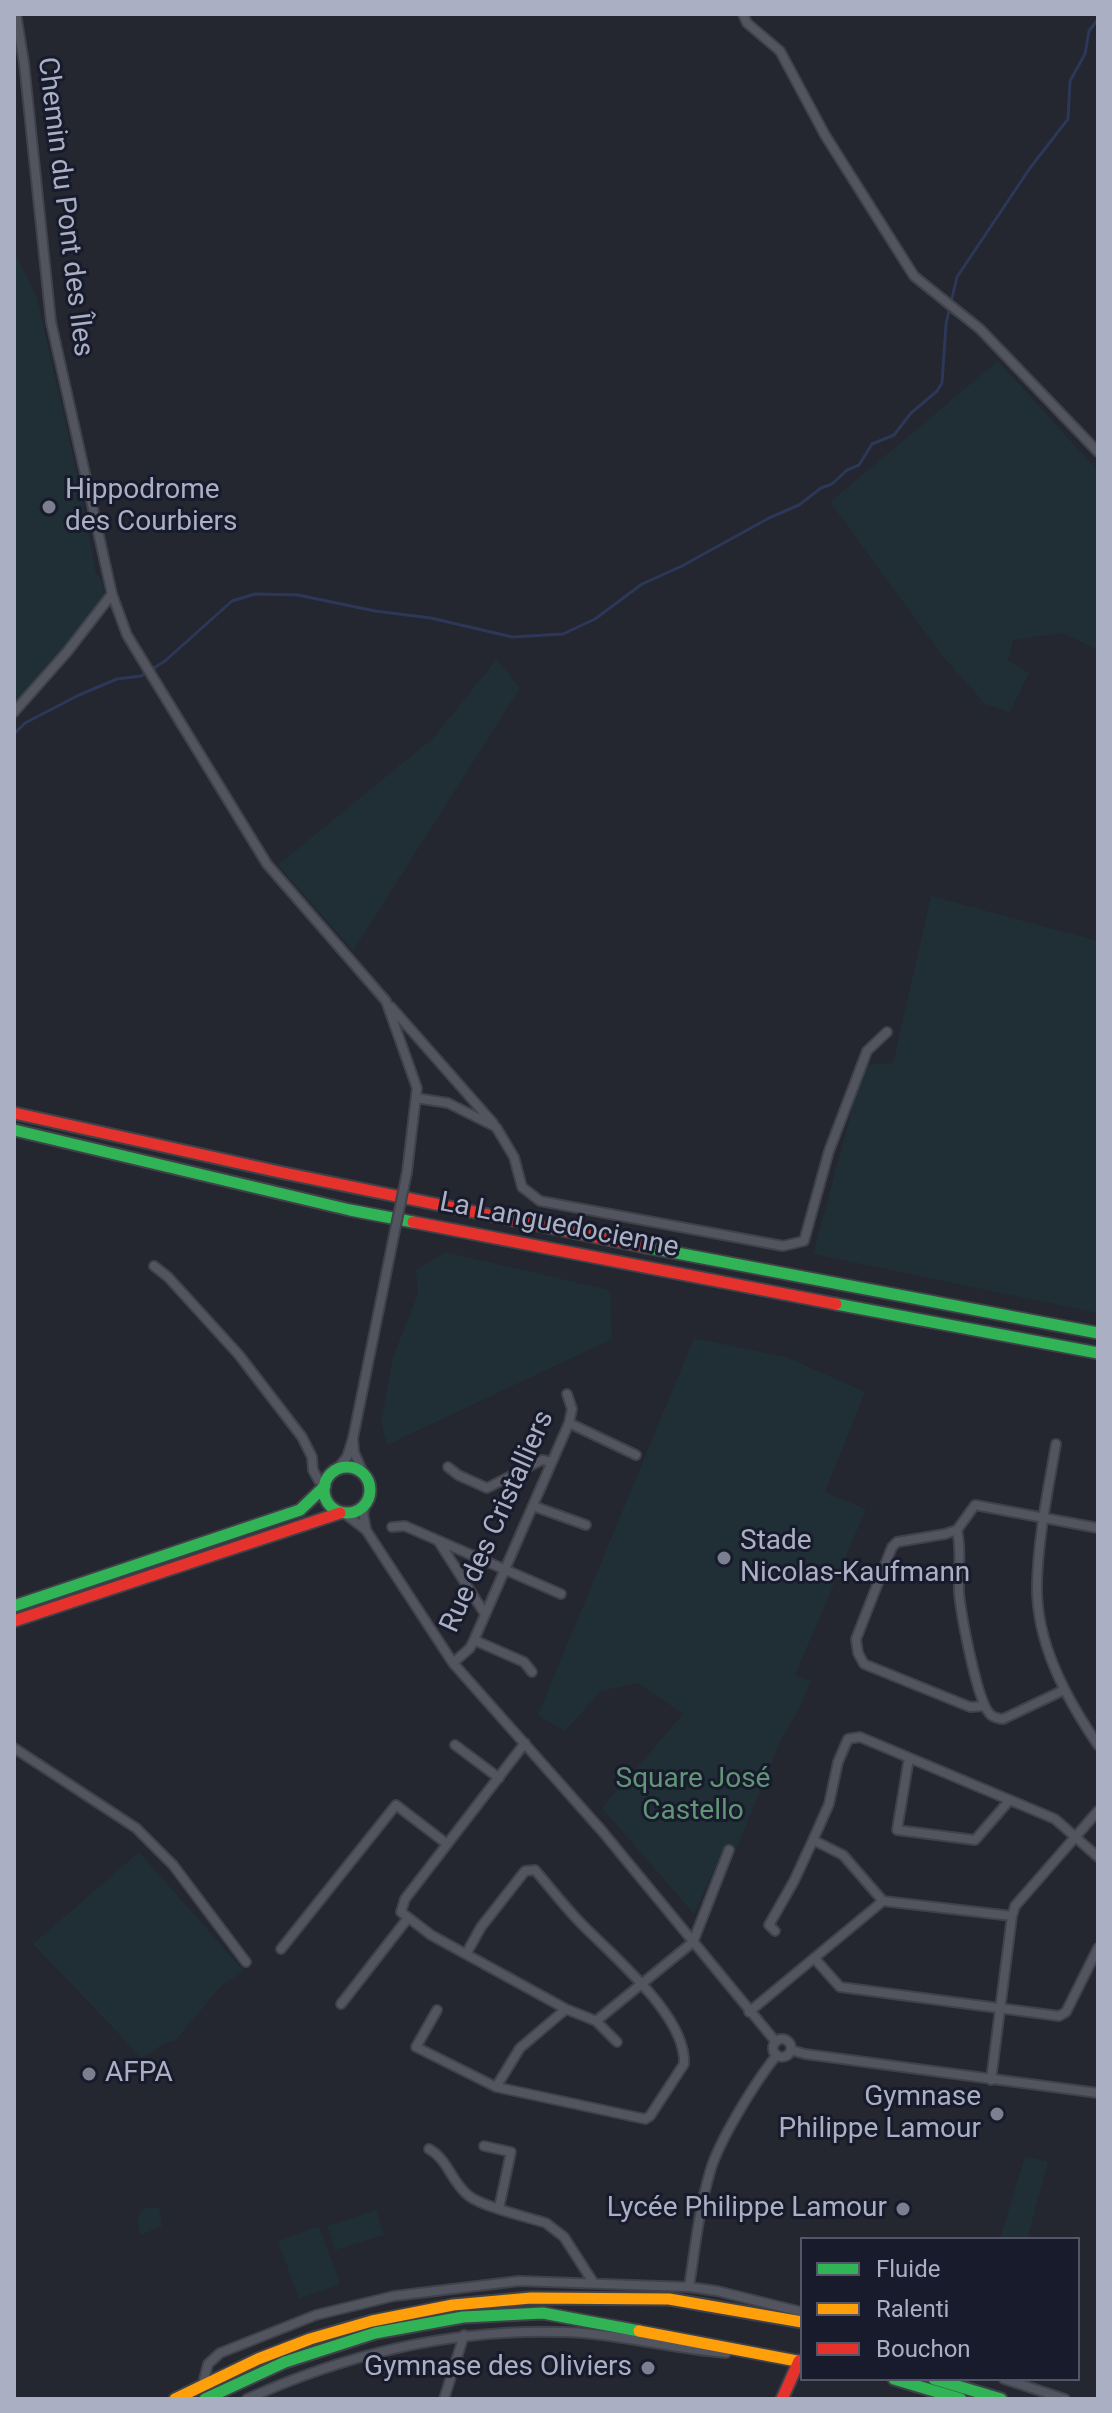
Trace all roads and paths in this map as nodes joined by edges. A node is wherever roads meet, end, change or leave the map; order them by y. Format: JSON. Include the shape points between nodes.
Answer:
{"nodes":[{"id":1,"x":16,"y":14,"type":"edge"},
{"id":2,"x":743,"y":14,"type":"edge"},
{"id":3,"x":1098,"y":452,"type":"edge"},
{"id":4,"x":112,"y":594,"type":"junction"},
{"id":5,"x":14,"y":712,"type":"edge"},
{"id":6,"x":386,"y":1001,"type":"junction"},
{"id":7,"x":887,"y":1032,"type":"dead end"},
{"id":8,"x":416,"y":1098,"type":"junction"},
{"id":9,"x":14,"y":1113,"type":"edge"},
{"id":10,"x":496,"y":1127,"type":"junction"},
{"id":11,"x":14,"y":1130,"type":"edge"},
{"id":12,"x":154,"y":1266,"type":"dead end"},
{"id":13,"x":1098,"y":1333,"type":"edge"},
{"id":14,"x":1098,"y":1353,"type":"edge"},
{"id":15,"x":567,"y":1394,"type":"dead end"},
{"id":16,"x":569,"y":1423,"type":"junction"},
{"id":17,"x":353,"y":1438,"type":"junction"},
{"id":18,"x":1056,"y":1444,"type":"dead end"},
{"id":19,"x":636,"y":1455,"type":"dead end"},
{"id":20,"x":552,"y":1462,"type":"junction"},
{"id":21,"x":448,"y":1467,"type":"dead end"},
{"id":22,"x":337,"y":1469,"type":"junction"},
{"id":23,"x":364,"y":1475,"type":"junction"},
{"id":24,"x":326,"y":1484,"type":"junction"},
{"id":25,"x":366,"y":1504,"type":"junction"},
{"id":26,"x":533,"y":1506,"type":"junction"},
{"id":27,"x":342,"y":1513,"type":"junction"},
{"id":28,"x":1044,"y":1519,"type":"junction"},
{"id":29,"x":586,"y":1525,"type":"dead end"},
{"id":30,"x":392,"y":1527,"type":"dead end"},
{"id":31,"x":1098,"y":1528,"type":"edge"},
{"id":32,"x":366,"y":1530,"type":"junction"},
{"id":33,"x":957,"y":1530,"type":"junction"},
{"id":34,"x":438,"y":1541,"type":"junction"},
{"id":35,"x":505,"y":1570,"type":"junction"},
{"id":36,"x":561,"y":1594,"type":"dead end"},
{"id":37,"x":14,"y":1606,"type":"edge"},
{"id":38,"x":485,"y":1614,"type":"junction"},
{"id":39,"x":14,"y":1621,"type":"edge"},
{"id":40,"x":474,"y":1640,"type":"junction"},
{"id":41,"x":453,"y":1663,"type":"junction"},
{"id":42,"x":532,"y":1672,"type":"dead end"},
{"id":43,"x":1064,"y":1690,"type":"junction"},
{"id":44,"x":984,"y":1706,"type":"junction"},
{"id":45,"x":525,"y":1743,"type":"junction"},
{"id":46,"x":455,"y":1745,"type":"dead end"},
{"id":47,"x":1098,"y":1745,"type":"edge"},
{"id":48,"x":14,"y":1748,"type":"edge"},
{"id":49,"x":909,"y":1758,"type":"junction"},
{"id":50,"x":499,"y":1778,"type":"junction"},
{"id":51,"x":1008,"y":1802,"type":"junction"},
{"id":52,"x":1098,"y":1811,"type":"edge"},
{"id":53,"x":1075,"y":1837,"type":"junction"},
{"id":54,"x":813,"y":1840,"type":"junction"},
{"id":55,"x":447,"y":1844,"type":"junction"},
{"id":56,"x":729,"y":1850,"type":"dead end"},
{"id":57,"x":1098,"y":1857,"type":"edge"},
{"id":58,"x":883,"y":1901,"type":"junction"},
{"id":59,"x":1012,"y":1916,"type":"junction"},
{"id":60,"x":408,"y":1918,"type":"junction"},
{"id":61,"x":775,"y":1931,"type":"dead end"},
{"id":62,"x":693,"y":1942,"type":"junction"},
{"id":63,"x":1098,"y":1948,"type":"edge"},
{"id":64,"x":281,"y":1949,"type":"dead end"},
{"id":65,"x":466,"y":1954,"type":"junction"},
{"id":66,"x":814,"y":1958,"type":"junction"},
{"id":67,"x":246,"y":1962,"type":"dead end"},
{"id":68,"x":642,"y":1985,"type":"junction"},
{"id":69,"x":341,"y":2004,"type":"dead end"},
{"id":70,"x":1001,"y":2008,"type":"junction"},
{"id":71,"x":566,"y":2009,"type":"junction"},
{"id":72,"x":437,"y":2010,"type":"dead end"},
{"id":73,"x":749,"y":2012,"type":"junction"},
{"id":74,"x":596,"y":2021,"type":"junction"},
{"id":75,"x":617,"y":2042,"type":"dead end"},
{"id":76,"x":776,"y":2042,"type":"junction"},
{"id":77,"x":791,"y":2050,"type":"junction"},
{"id":78,"x":777,"y":2055,"type":"junction"},
{"id":79,"x":991,"y":2080,"type":"junction"},
{"id":80,"x":496,"y":2087,"type":"junction"},
{"id":81,"x":1098,"y":2093,"type":"edge"},
{"id":82,"x":484,"y":2146,"type":"dead end"},
{"id":83,"x":429,"y":2149,"type":"dead end"},
{"id":84,"x":499,"y":2208,"type":"junction"},
{"id":85,"x":593,"y":2282,"type":"junction"},
{"id":86,"x":689,"y":2287,"type":"junction"},
{"id":87,"x":800,"y":2312,"type":"edge"},
{"id":88,"x":800,"y":2322,"type":"edge"},
{"id":89,"x":464,"y":2335,"type":"junction"},
{"id":90,"x":800,"y":2362,"type":"edge"},
{"id":91,"x":901,"y":2381,"type":"edge"},
{"id":92,"x":941,"y":2381,"type":"edge"},
{"id":93,"x":1010,"y":2381,"type":"edge"},
{"id":94,"x":203,"y":2384,"type":"junction"},
{"id":95,"x":175,"y":2399,"type":"edge"},
{"id":96,"x":205,"y":2399,"type":"edge"},
{"id":97,"x":247,"y":2399,"type":"edge"},
{"id":98,"x":444,"y":2399,"type":"edge"},
{"id":99,"x":782,"y":2399,"type":"edge"},
{"id":100,"x":961,"y":2399,"type":"edge"},
{"id":101,"x":1001,"y":2399,"type":"edge"},
{"id":102,"x":1065,"y":2399,"type":"edge"}],
"edges":[{"from":1,"to":4,"type":"street","name":"Chemin du Pont des Îles","via":[[51,322]]},
{"from":2,"to":3,"type":"street","via":[[780,51],[825,135],[914,276],[980,329]]},
{"from":4,"to":5,"type":"street"},
{"from":4,"to":6,"type":"street","name":"Chemin du Pont des Îles","via":[[127,635],[267,864]]},
{"from":6,"to":8,"type":"street","name":"Chemin du Pont des Îles"},
{"from":6,"to":10,"type":"street"},
{"from":7,"to":10,"type":"street","via":[[867,1051],[829,1151],[804,1241],[783,1246],[540,1201],[522,1187],[514,1157]]},
{"from":8,"to":10,"type":"street","via":[[448,1103]]},
{"from":8,"to":17,"type":"street","name":"Chemin du Pont des Îles","bridge":true,"via":[[407,1172]]},
{"from":9,"to":13,"type":"main road","name":"La Languedocienne","via":[[433,1206]]},
{"from":11,"to":14,"type":"main road","name":"La Languedocienne","via":[[350,1210]]},
{"from":12,"to":24,"type":"street","via":[[239,1355],[302,1437],[315,1476]]},
{"from":15,"to":16,"type":"street","name":"Rue des Cristalliers"},
{"from":16,"to":19,"type":"street"},
{"from":16,"to":20,"type":"street","name":"Rue des Cristalliers"},
{"from":17,"to":22,"type":"street"},
{"from":17,"to":23,"type":"street"},
{"from":18,"to":28,"type":"street"},
{"from":20,"to":21,"type":"street","via":[[542,1460],[487,1488]]},
{"from":20,"to":26,"type":"street","name":"Rue des Cristalliers"},
{"from":22,"to":23,"type":"main road","via":[[354,1468]]},
{"from":22,"to":24,"type":"main road"},
{"from":23,"to":25,"type":"main road","via":[[371,1489]]},
{"from":24,"to":27,"type":"main road","via":[[327,1502]]},
{"from":24,"to":37,"type":"main road","via":[[300,1510]]},
{"from":25,"to":27,"type":"main road"},
{"from":25,"to":32,"type":"street"},
{"from":26,"to":29,"type":"street"},
{"from":26,"to":35,"type":"street","name":"Rue des Cristalliers"},
{"from":27,"to":32,"type":"street"},
{"from":27,"to":39,"type":"main road"},
{"from":28,"to":31,"type":"street"},
{"from":28,"to":33,"type":"street","via":[[975,1505]]},
{"from":28,"to":43,"type":"street","via":[[1037,1587],[1045,1641]]},
{"from":30,"to":34,"type":"street","via":[[405,1526]]},
{"from":32,"to":41,"type":"street"},
{"from":33,"to":44,"type":"street","via":[[959,1592]]},
{"from":33,"to":44,"type":"street","via":[[892,1547],[856,1639],[858,1653],[864,1664],[970,1707]]},
{"from":34,"to":35,"type":"street"},
{"from":34,"to":38,"type":"street"},
{"from":35,"to":36,"type":"street"},
{"from":35,"to":38,"type":"street","name":"Rue des Cristalliers"},
{"from":38,"to":40,"type":"street","name":"Rue des Cristalliers"},
{"from":40,"to":41,"type":"street","name":"Rue des Cristalliers"},
{"from":40,"to":42,"type":"street","via":[[524,1662]]},
{"from":41,"to":45,"type":"street"},
{"from":43,"to":44,"type":"street","via":[[1003,1719]]},
{"from":43,"to":47,"type":"street"},
{"from":45,"to":50,"type":"street"},
{"from":45,"to":62,"type":"street"},
{"from":46,"to":50,"type":"street"},
{"from":48,"to":67,"type":"street","via":[[136,1828],[173,1865]]},
{"from":49,"to":51,"type":"street"},
{"from":49,"to":51,"type":"street","via":[[897,1830],[975,1840]]},
{"from":49,"to":54,"type":"street","via":[[860,1737],[848,1739]]},
{"from":50,"to":55,"type":"street"},
{"from":51,"to":53,"type":"street","via":[[1055,1819]]},
{"from":52,"to":53,"type":"street"},
{"from":53,"to":57,"type":"street"},
{"from":53,"to":59,"type":"street"},
{"from":54,"to":58,"type":"street","via":[[843,1855]]},
{"from":54,"to":61,"type":"street","via":[[769,1925]]},
{"from":55,"to":60,"type":"street","via":[[401,1905]]},
{"from":55,"to":64,"type":"street","via":[[396,1805]]},
{"from":56,"to":62,"type":"street"},
{"from":58,"to":59,"type":"street"},
{"from":58,"to":66,"type":"street"},
{"from":59,"to":70,"type":"street"},
{"from":60,"to":65,"type":"street"},
{"from":60,"to":69,"type":"street"},
{"from":62,"to":68,"type":"street"},
{"from":62,"to":73,"type":"street"},
{"from":63,"to":70,"type":"street","via":[[1066,2012],[1059,2016]]},
{"from":65,"to":68,"type":"street","via":[[525,1871],[535,1870]]},
{"from":65,"to":71,"type":"street"},
{"from":66,"to":70,"type":"street","via":[[840,1987]]},
{"from":66,"to":73,"type":"street"},
{"from":68,"to":74,"type":"street"},
{"from":68,"to":80,"type":"street","via":[[673,2025],[684,2057],[650,2116]]},
{"from":70,"to":79,"type":"street"},
{"from":71,"to":74,"type":"street"},
{"from":71,"to":80,"type":"street","via":[[520,2048]]},
{"from":72,"to":80,"type":"street","via":[[416,2047]]},
{"from":73,"to":76,"type":"street"},
{"from":74,"to":75,"type":"street"},
{"from":76,"to":77,"type":"street","via":[[785,2040]]},
{"from":76,"to":78,"type":"street"},
{"from":77,"to":78,"type":"street","via":[[784,2057]]},
{"from":77,"to":79,"type":"street"},
{"from":78,"to":86,"type":"street","via":[[717,2152]]},
{"from":79,"to":81,"type":"street"},
{"from":82,"to":84,"type":"street","via":[[511,2152]]},
{"from":83,"to":84,"type":"street","via":[[440,2155],[471,2198]]},
{"from":84,"to":85,"type":"street","via":[[556,2229]]},
{"from":85,"to":86,"type":"street"},
{"from":85,"to":94,"type":"street","via":[[503,2283],[394,2296],[316,2315],[220,2353],[208,2364]]},
{"from":86,"to":87,"type":"street"},
{"from":88,"to":94,"type":"main road","via":[[683,2300],[531,2298],[453,2305],[320,2336]]},
{"from":89,"to":90,"type":"street","via":[[564,2332]]},
{"from":89,"to":97,"type":"street","via":[[359,2357]]},
{"from":89,"to":98,"type":"street"},
{"from":90,"to":96,"type":"main road","via":[[543,2313],[463,2317],[375,2333],[285,2362]]},
{"from":90,"to":99,"type":"main road"},
{"from":91,"to":100,"type":"main road"},
{"from":92,"to":101,"type":"main road"},
{"from":93,"to":102,"type":"street"},
{"from":94,"to":95,"type":"main road"}]}
